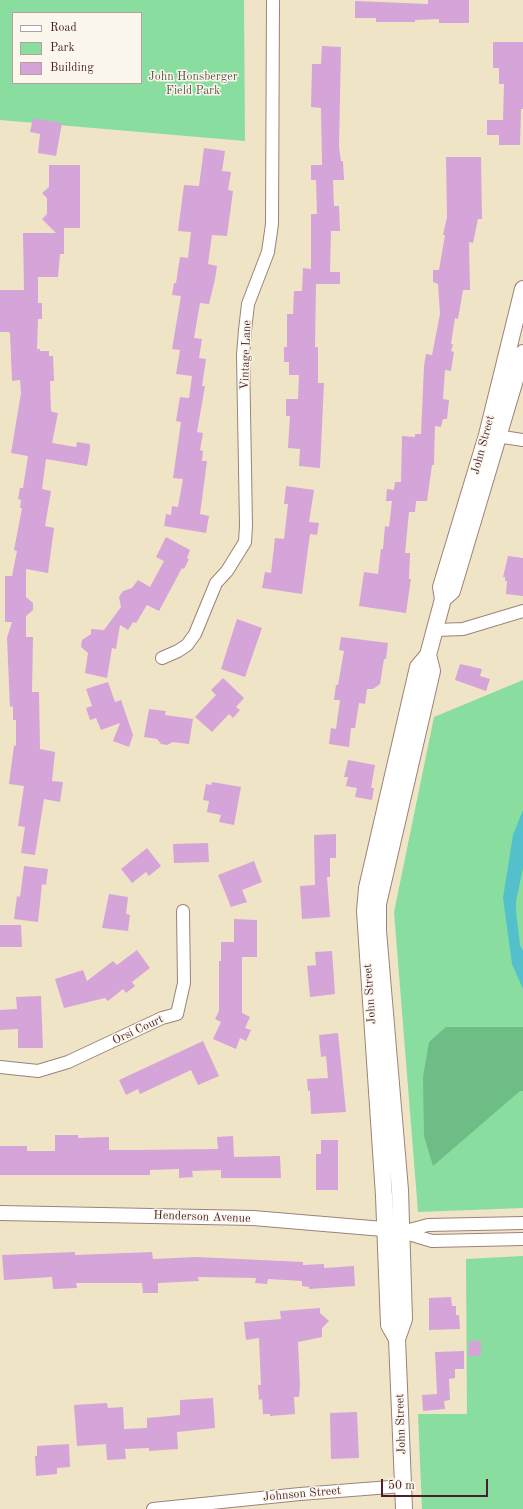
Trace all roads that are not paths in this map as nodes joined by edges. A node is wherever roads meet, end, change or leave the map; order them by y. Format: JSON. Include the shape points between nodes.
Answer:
{"nodes":[{"id":1,"x":273,"y":0,"type":"edge"},
{"id":2,"x":523,"y":289,"type":"edge"},
{"id":3,"x":523,"y":353,"type":"edge"},
{"id":4,"x":493,"y":436,"type":"junction"},
{"id":5,"x":523,"y":440,"type":"edge"},
{"id":6,"x":523,"y":611,"type":"edge"},
{"id":7,"x":435,"y":630,"type":"junction"},
{"id":8,"x":428,"y":655,"type":"junction"},
{"id":9,"x":162,"y":658,"type":"dead end"},
{"id":10,"x":183,"y":910,"type":"dead end"},
{"id":11,"x":0,"y":1067,"type":"edge"},
{"id":12,"x":0,"y":1213,"type":"edge"},
{"id":13,"x":523,"y":1222,"type":"edge"},
{"id":14,"x":386,"y":1228,"type":"junction"},
{"id":15,"x":402,"y":1232,"type":"junction"},
{"id":16,"x":523,"y":1239,"type":"edge"},
{"id":17,"x":398,"y":1339,"type":"junction"},
{"id":18,"x":403,"y":1486,"type":"junction"},
{"id":19,"x":154,"y":1509,"type":"edge"},
{"id":20,"x":404,"y":1509,"type":"edge"}],
"edges":[{"from":1,"to":9,"type":"street","name":"Vintage Lane","via":[[272,224],[268,252],[248,304],[243,355],[245,542],[216,583],[195,634],[178,652]]},
{"from":2,"to":4,"type":"main road","name":"John Street"},
{"from":3,"to":4,"type":"main road","name":"John Street"},
{"from":4,"to":5,"type":"street"},
{"from":4,"to":7,"type":"main road","name":"John Street","via":[[441,587],[443,599]]},
{"from":6,"to":7,"type":"street","via":[[463,629]]},
{"from":7,"to":8,"type":"main road","name":"John Street"},
{"from":8,"to":14,"type":"main road","name":"John Street","via":[[418,667],[371,867],[366,903]]},
{"from":8,"to":15,"type":"main road","name":"John Street","via":[[432,671],[378,904]]},
{"from":10,"to":11,"type":"street","name":"Orsi Court","via":[[184,983],[177,1014],[162,1018],[68,1062],[38,1071]]},
{"from":12,"to":14,"type":"street","name":"Henderson Avenue","via":[[253,1218]]},
{"from":13,"to":15,"type":"street","name":"Henderson Avenue","via":[[428,1225]]},
{"from":14,"to":15,"type":"street","name":"Henderson Avenue"},
{"from":14,"to":17,"type":"main road","name":"John Street","via":[[389,1325]]},
{"from":15,"to":16,"type":"street","name":"Henderson Avenue","via":[[432,1241]]},
{"from":15,"to":17,"type":"main road","name":"John Street","via":[[404,1319]]},
{"from":17,"to":18,"type":"main road","name":"John Street"},
{"from":18,"to":19,"type":"street","name":"Johnson Street"},
{"from":18,"to":20,"type":"main road","name":"John Street"}]}
